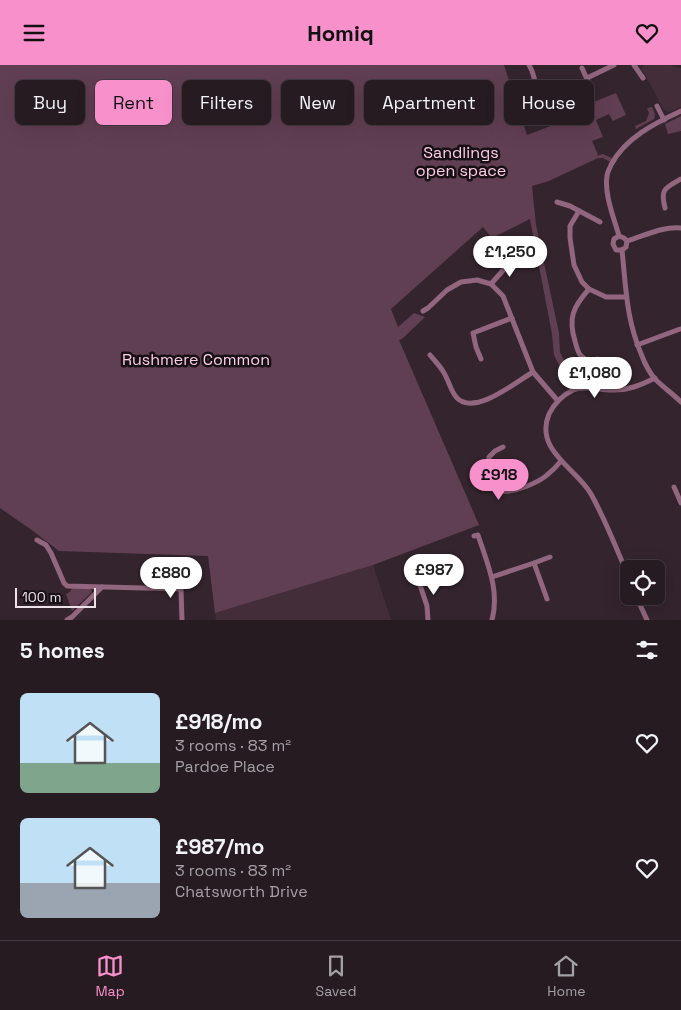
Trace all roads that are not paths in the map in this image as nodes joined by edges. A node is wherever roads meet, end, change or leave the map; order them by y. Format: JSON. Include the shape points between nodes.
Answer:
{"nodes":[{"id":1,"x":529,"y":65,"type":"edge"},
{"id":2,"x":614,"y":65,"type":"edge"},
{"id":3,"x":634,"y":66,"type":"edge"},
{"id":4,"x":582,"y":68,"type":"dead end"},
{"id":5,"x":587,"y":78,"type":"joint"},
{"id":6,"x":643,"y":78,"type":"dead end"},
{"id":7,"x":535,"y":80,"type":"edge"},
{"id":8,"x":657,"y":106,"type":"dead end"},
{"id":9,"x":681,"y":111,"type":"edge"},
{"id":10,"x":664,"y":120,"type":"junction"},
{"id":11,"x":681,"y":179,"type":"edge"},
{"id":12,"x":557,"y":202,"type":"dead end"},
{"id":13,"x":665,"y":208,"type":"dead end"},
{"id":14,"x":578,"y":211,"type":"junction"},
{"id":15,"x":600,"y":223,"type":"dead end"},
{"id":16,"x":681,"y":228,"type":"edge"},
{"id":17,"x":619,"y":236,"type":"junction"},
{"id":18,"x":627,"y":241,"type":"junction"},
{"id":19,"x":622,"y":250,"type":"junction"},
{"id":20,"x":513,"y":259,"type":"dead end"},
{"id":21,"x":491,"y":284,"type":"junction"},
{"id":22,"x":590,"y":289,"type":"junction"},
{"id":23,"x":626,"y":297,"type":"junction"},
{"id":24,"x":423,"y":311,"type":"dead end"},
{"id":25,"x":512,"y":318,"type":"junction"},
{"id":26,"x":681,"y":328,"type":"edge"},
{"id":27,"x":637,"y":345,"type":"junction"},
{"id":28,"x":430,"y":355,"type":"dead end"},
{"id":29,"x":481,"y":359,"type":"dead end"},
{"id":30,"x":597,"y":359,"type":"dead end"},
{"id":31,"x":533,"y":372,"type":"junction"},
{"id":32,"x":654,"y":378,"type":"junction"},
{"id":33,"x":558,"y":401,"type":"junction"},
{"id":34,"x":681,"y":402,"type":"edge"},
{"id":35,"x":504,"y":447,"type":"dead end"},
{"id":36,"x":562,"y":461,"type":"junction"},
{"id":37,"x":674,"y":487,"type":"dead end"},
{"id":38,"x":681,"y":503,"type":"edge"},
{"id":39,"x":474,"y":536,"type":"dead end"},
{"id":40,"x":37,"y":540,"type":"dead end"},
{"id":41,"x":550,"y":557,"type":"dead end"},
{"id":42,"x":621,"y":560,"type":"edge"},
{"id":43,"x":534,"y":563,"type":"junction"},
{"id":44,"x":179,"y":576,"type":"dead end"},
{"id":45,"x":417,"y":576,"type":"dead end"},
{"id":46,"x":492,"y":577,"type":"junction"},
{"id":47,"x":102,"y":587,"type":"junction"},
{"id":48,"x":181,"y":589,"type":"junction"},
{"id":49,"x":547,"y":599,"type":"dead end"},
{"id":50,"x":640,"y":605,"type":"edge"},
{"id":51,"x":71,"y":619,"type":"edge"},
{"id":52,"x":182,"y":620,"type":"edge"},
{"id":53,"x":428,"y":620,"type":"edge"},
{"id":54,"x":492,"y":620,"type":"edge"},
{"id":55,"x":648,"y":620,"type":"edge"}],
"edges":[{"from":1,"to":7,"type":"street"},
{"from":2,"to":5,"type":"street"},
{"from":3,"to":6,"type":"street"},
{"from":4,"to":5,"type":"street"},
{"from":8,"to":10,"type":"street"},
{"from":9,"to":10,"type":"street"},
{"from":10,"to":17,"type":"street","via":[[626,144],[607,174],[609,200]]},
{"from":11,"to":13,"type":"street","via":[[663,193]]},
{"from":12,"to":14,"type":"street"},
{"from":14,"to":15,"type":"street"},
{"from":14,"to":22,"type":"street","via":[[570,226],[574,265],[582,282]]},
{"from":16,"to":18,"type":"street","via":[[674,227]]},
{"from":17,"to":18,"type":"street"},
{"from":17,"to":19,"type":"street","via":[[613,244],[616,250]]},
{"from":18,"to":19,"type":"street"},
{"from":19,"to":23,"type":"street"},
{"from":20,"to":21,"type":"street"},
{"from":21,"to":24,"type":"street","via":[[477,280],[461,282]]},
{"from":21,"to":25,"type":"street","via":[[503,296]]},
{"from":22,"to":23,"type":"street","via":[[606,297]]},
{"from":22,"to":30,"type":"street","via":[[574,311],[571,327],[578,352],[591,362]]},
{"from":23,"to":27,"type":"street"},
{"from":25,"to":29,"type":"street","via":[[473,333]]},
{"from":25,"to":31,"type":"street"},
{"from":26,"to":27,"type":"street"},
{"from":27,"to":32,"type":"street"},
{"from":28,"to":31,"type":"street","via":[[444,373],[455,397],[467,403],[488,399]]},
{"from":31,"to":33,"type":"street"},
{"from":32,"to":33,"type":"street","via":[[632,388],[613,391],[575,389]]},
{"from":32,"to":34,"type":"street"},
{"from":33,"to":36,"type":"street","via":[[548,416],[546,434],[553,451]]},
{"from":35,"to":36,"type":"street","via":[[489,457],[502,491],[542,479]]},
{"from":36,"to":42,"type":"street","via":[[591,495]]},
{"from":37,"to":38,"type":"street"},
{"from":39,"to":46,"type":"street","via":[[478,535]]},
{"from":40,"to":47,"type":"street","via":[[46,545],[67,586]]},
{"from":41,"to":43,"type":"street"},
{"from":43,"to":46,"type":"street"},
{"from":43,"to":49,"type":"street"},
{"from":44,"to":48,"type":"street"},
{"from":45,"to":53,"type":"street"},
{"from":46,"to":54,"type":"street","via":[[495,605]]},
{"from":47,"to":48,"type":"street"},
{"from":47,"to":51,"type":"street"},
{"from":48,"to":52,"type":"street"},
{"from":50,"to":55,"type":"street"}]}
